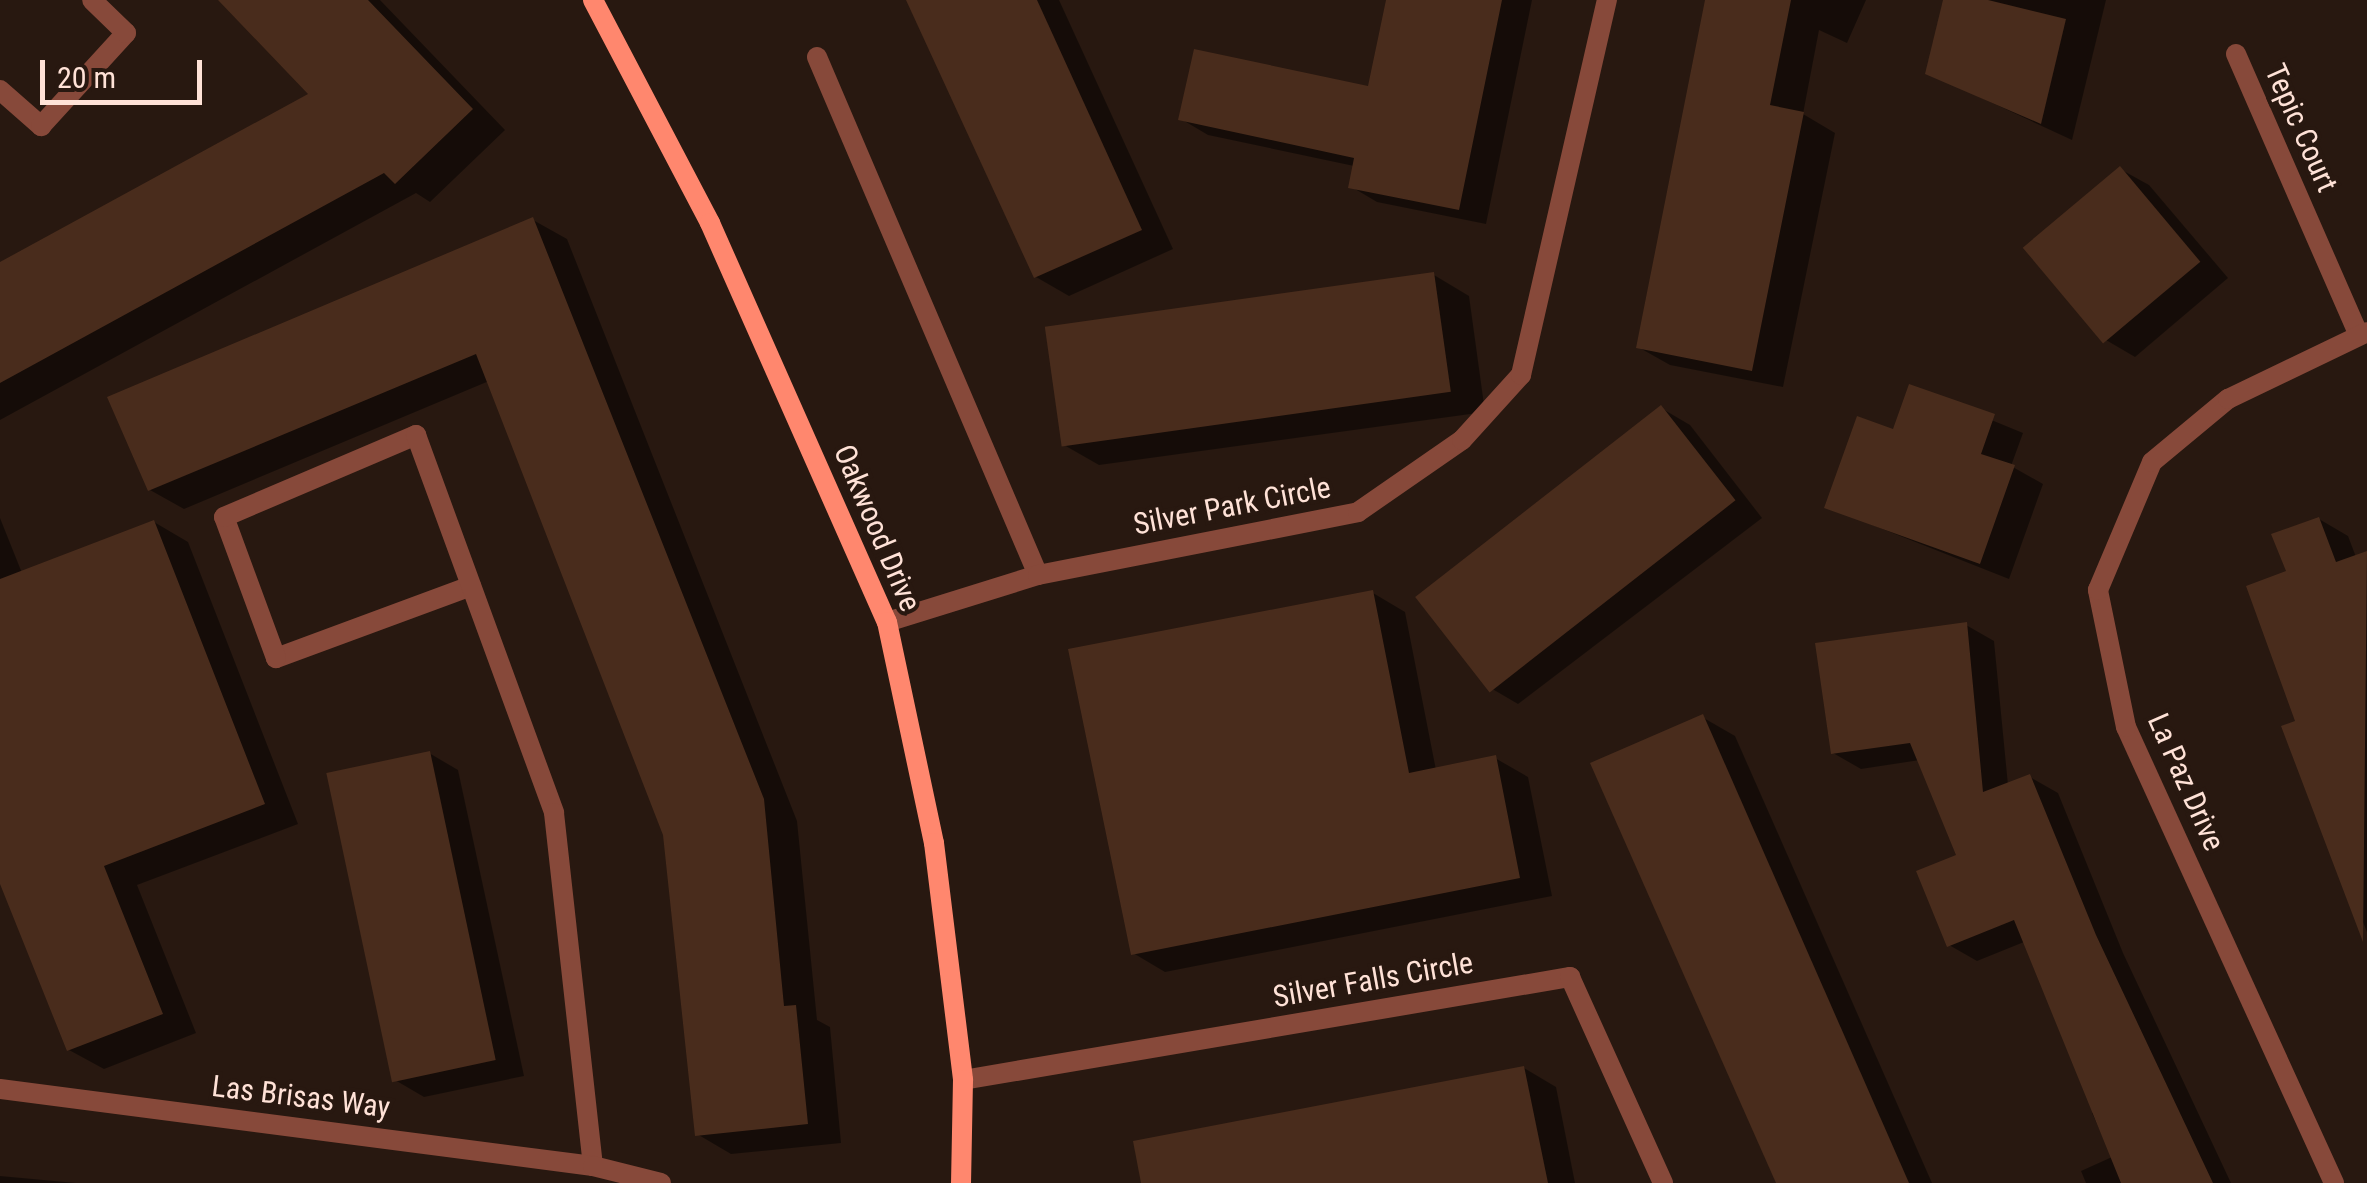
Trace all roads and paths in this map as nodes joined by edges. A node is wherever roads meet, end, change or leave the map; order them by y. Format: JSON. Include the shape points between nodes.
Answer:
{"nodes":[{"id":1,"x":92,"y":0,"type":"edge"},
{"id":2,"x":593,"y":0,"type":"edge"},
{"id":3,"x":1607,"y":0,"type":"edge"},
{"id":4,"x":2236,"y":54,"type":"dead end"},
{"id":5,"x":817,"y":57,"type":"dead end"},
{"id":6,"x":0,"y":90,"type":"edge"},
{"id":7,"x":2363,"y":334,"type":"edge"},
{"id":8,"x":1038,"y":575,"type":"junction"},
{"id":9,"x":471,"y":586,"type":"junction"},
{"id":10,"x":887,"y":622,"type":"junction"},
{"id":11,"x":963,"y":1080,"type":"junction"},
{"id":12,"x":0,"y":1088,"type":"edge"},
{"id":13,"x":594,"y":1166,"type":"junction"},
{"id":14,"x":661,"y":1183,"type":"edge"},
{"id":15,"x":961,"y":1183,"type":"edge"},
{"id":16,"x":1663,"y":1183,"type":"edge"},
{"id":17,"x":2334,"y":1183,"type":"edge"}],
"edges":[{"from":1,"to":6,"type":"street","via":[[126,32],[42,126]]},
{"from":2,"to":10,"type":"street","name":"Oakwood Drive","via":[[710,224]]},
{"from":3,"to":8,"type":"street","name":"Silver Park Circle","via":[[1521,375],[1462,440],[1358,512]]},
{"from":4,"to":7,"type":"street","name":"Tepic Court"},
{"from":5,"to":8,"type":"street"},
{"from":7,"to":17,"type":"street","name":"La Paz Drive","via":[[2228,399],[2152,462],[2098,590],[2126,727]]},
{"from":8,"to":10,"type":"street","name":"Silver Park Circle"},
{"from":9,"to":9,"type":"street","via":[[416,435],[224,517],[276,658]]},
{"from":9,"to":13,"type":"street","via":[[554,813]]},
{"from":10,"to":11,"type":"street","name":"Oakwood Drive","via":[[934,843]]},
{"from":11,"to":15,"type":"street","name":"Oakwood Drive"},
{"from":11,"to":16,"type":"street","name":"Silver Falls Circle","via":[[1570,977]]},
{"from":12,"to":13,"type":"street","name":"Las Brisas Way"},
{"from":13,"to":14,"type":"street","name":"Las Brisas Way"}]}
